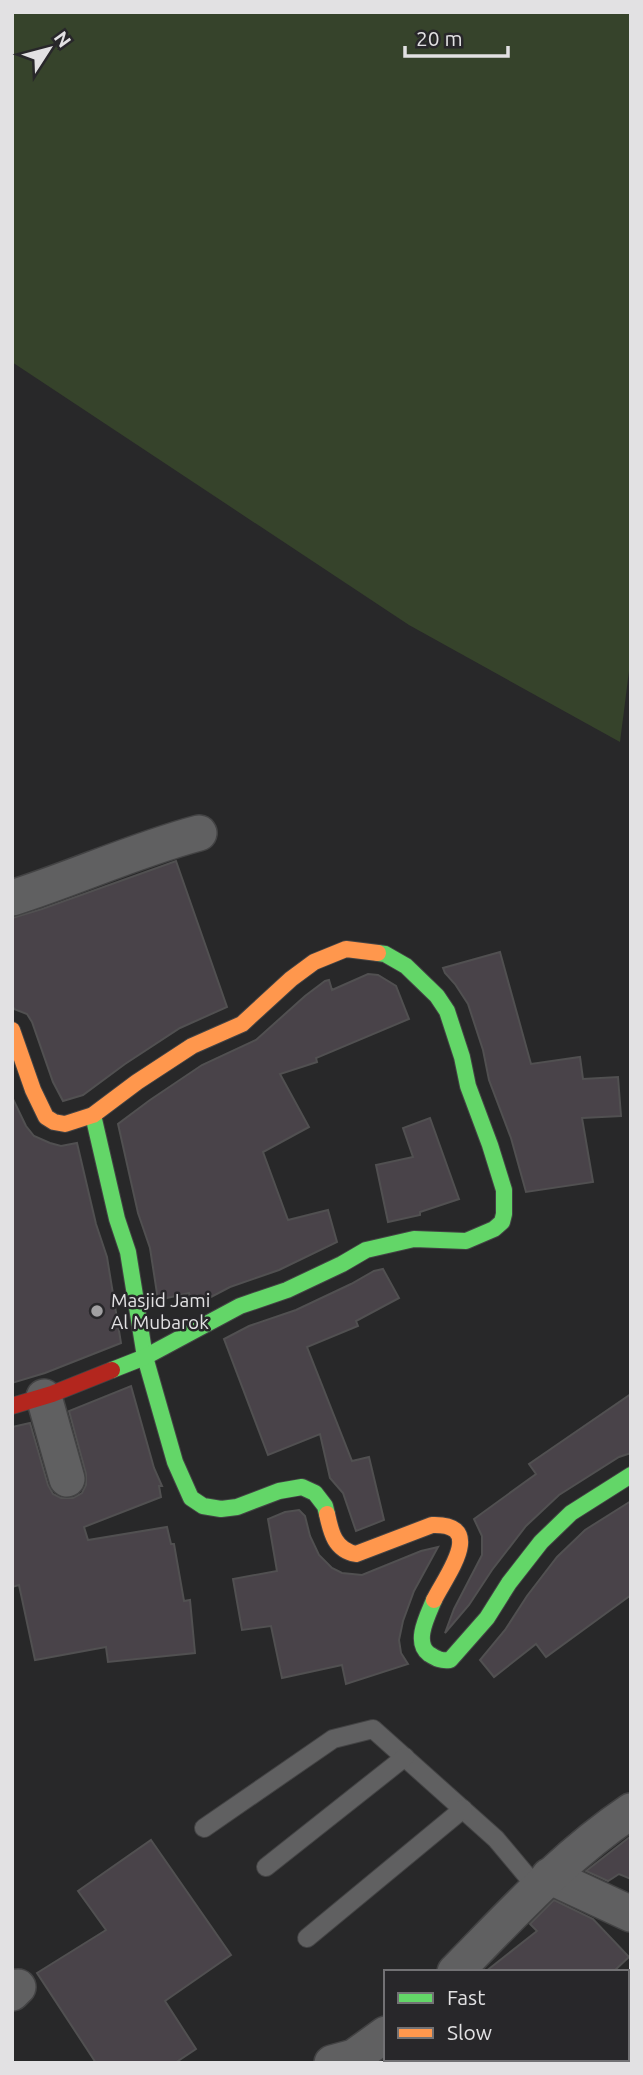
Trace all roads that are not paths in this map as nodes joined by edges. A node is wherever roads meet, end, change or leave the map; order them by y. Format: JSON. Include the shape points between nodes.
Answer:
{"nodes":[{"id":1,"x":199,"y":833,"type":"dead end"},
{"id":2,"x":12,"y":898,"type":"edge"},
{"id":3,"x":12,"y":1030,"type":"edge"},
{"id":4,"x":93,"y":1115,"type":"junction"},
{"id":5,"x":145,"y":1357,"type":"junction"},
{"id":6,"x":28,"y":1401,"type":"edge"},
{"id":7,"x":631,"y":1475,"type":"edge"},
{"id":8,"x":67,"y":1479,"type":"dead end"},
{"id":9,"x":405,"y":1757,"type":"junction"},
{"id":10,"x":463,"y":1809,"type":"junction"},
{"id":11,"x":631,"y":1811,"type":"edge"},
{"id":12,"x":204,"y":1828,"type":"dead end"},
{"id":13,"x":266,"y":1867,"type":"dead end"},
{"id":14,"x":543,"y":1882,"type":"junction"},
{"id":15,"x":631,"y":1914,"type":"edge"},
{"id":16,"x":307,"y":1938,"type":"dead end"},
{"id":17,"x":457,"y":1970,"type":"edge"},
{"id":18,"x":384,"y":2035,"type":"edge"},
{"id":19,"x":332,"y":2063,"type":"edge"}],
"edges":[{"from":1,"to":2,"type":"street"},
{"from":3,"to":4,"type":"street","via":[[46,1117],[65,1124]]},
{"from":4,"to":5,"type":"street","via":[[128,1252]]},
{"from":4,"to":5,"type":"street","via":[[192,1046],[242,1024],[314,962],[346,948],[385,954],[418,977],[447,1011],[503,1190],[504,1214],[494,1229],[466,1241],[414,1239],[366,1250],[287,1290],[240,1306]]},
{"from":5,"to":6,"type":"street"},
{"from":5,"to":7,"type":"street","via":[[175,1462],[191,1498],[203,1507],[237,1507],[302,1487],[315,1493],[325,1506],[338,1545],[356,1554],[436,1524],[457,1532],[460,1550],[440,1587],[422,1639],[425,1651],[440,1661],[454,1657],[541,1542],[570,1513]]},
{"from":6,"to":8,"type":"street"},
{"from":9,"to":10,"type":"lane"},
{"from":9,"to":12,"type":"lane","via":[[373,1729],[333,1739]]},
{"from":9,"to":13,"type":"lane"},
{"from":10,"to":14,"type":"lane"},
{"from":10,"to":16,"type":"lane"},
{"from":11,"to":14,"type":"street"},
{"from":14,"to":15,"type":"street"},
{"from":14,"to":17,"type":"street"},
{"from":18,"to":19,"type":"street","via":[[354,2057]]}]}
